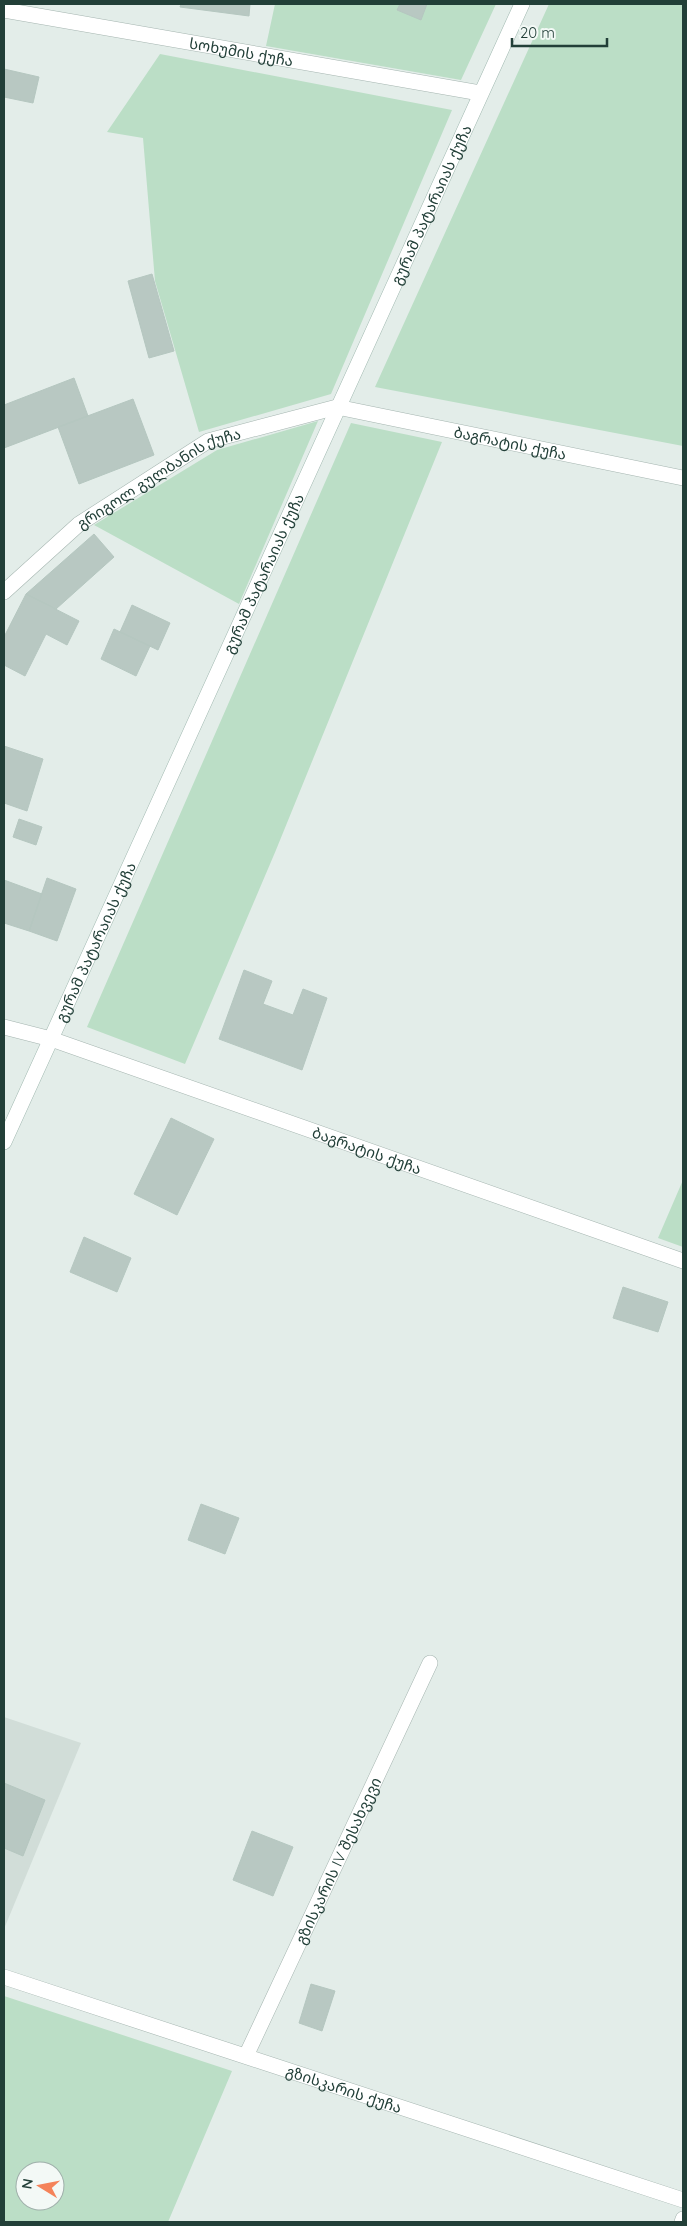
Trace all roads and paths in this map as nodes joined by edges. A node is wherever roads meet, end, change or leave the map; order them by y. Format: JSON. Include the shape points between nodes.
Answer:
{"nodes":[{"id":1,"x":522,"y":4,"type":"edge"},
{"id":2,"x":4,"y":10,"type":"edge"},
{"id":3,"x":480,"y":93,"type":"junction"},
{"id":4,"x":338,"y":407,"type":"junction"},
{"id":5,"x":683,"y":478,"type":"edge"},
{"id":6,"x":4,"y":592,"type":"edge"},
{"id":7,"x":4,"y":1027,"type":"edge"},
{"id":8,"x":51,"y":1039,"type":"junction"},
{"id":9,"x":4,"y":1142,"type":"edge"},
{"id":10,"x":683,"y":1261,"type":"edge"},
{"id":11,"x":430,"y":1663,"type":"dead end"},
{"id":12,"x":4,"y":1977,"type":"edge"},
{"id":13,"x":246,"y":2056,"type":"junction"},
{"id":14,"x":683,"y":2200,"type":"edge"},
{"id":15,"x":683,"y":2219,"type":"edge"},
{"id":16,"x":682,"y":2222,"type":"edge"}],
"edges":[{"from":1,"to":3,"type":"street","name":"გურამ პატარაიას ქუჩა"},
{"from":2,"to":3,"type":"street","name":"სოხუმის ქუჩა"},
{"from":3,"to":4,"type":"street","name":"გურამ პატარაიას ქუჩა"},
{"from":4,"to":5,"type":"street","name":"ბაგრატის ქუჩა"},
{"from":4,"to":6,"type":"street","name":"გრიგოლ გულბანის ქუჩა","via":[[208,441],[79,524]]},
{"from":4,"to":8,"type":"street","name":"გურამ პატარაიას ქუჩა"},
{"from":7,"to":8,"type":"street","name":"ბაგრატის ქუჩა"},
{"from":8,"to":9,"type":"street","name":"გურამ პატარაიას ქუჩა"},
{"from":8,"to":10,"type":"street","name":"ბაგრატის ქუჩა"},
{"from":11,"to":13,"type":"street","name":"გზისკარის IV შესახვევი"},
{"from":12,"to":13,"type":"street","name":"გზისკარის ქუჩა"},
{"from":13,"to":14,"type":"street","name":"გზისკარის ქუჩა"},
{"from":15,"to":16,"type":"street"}]}
